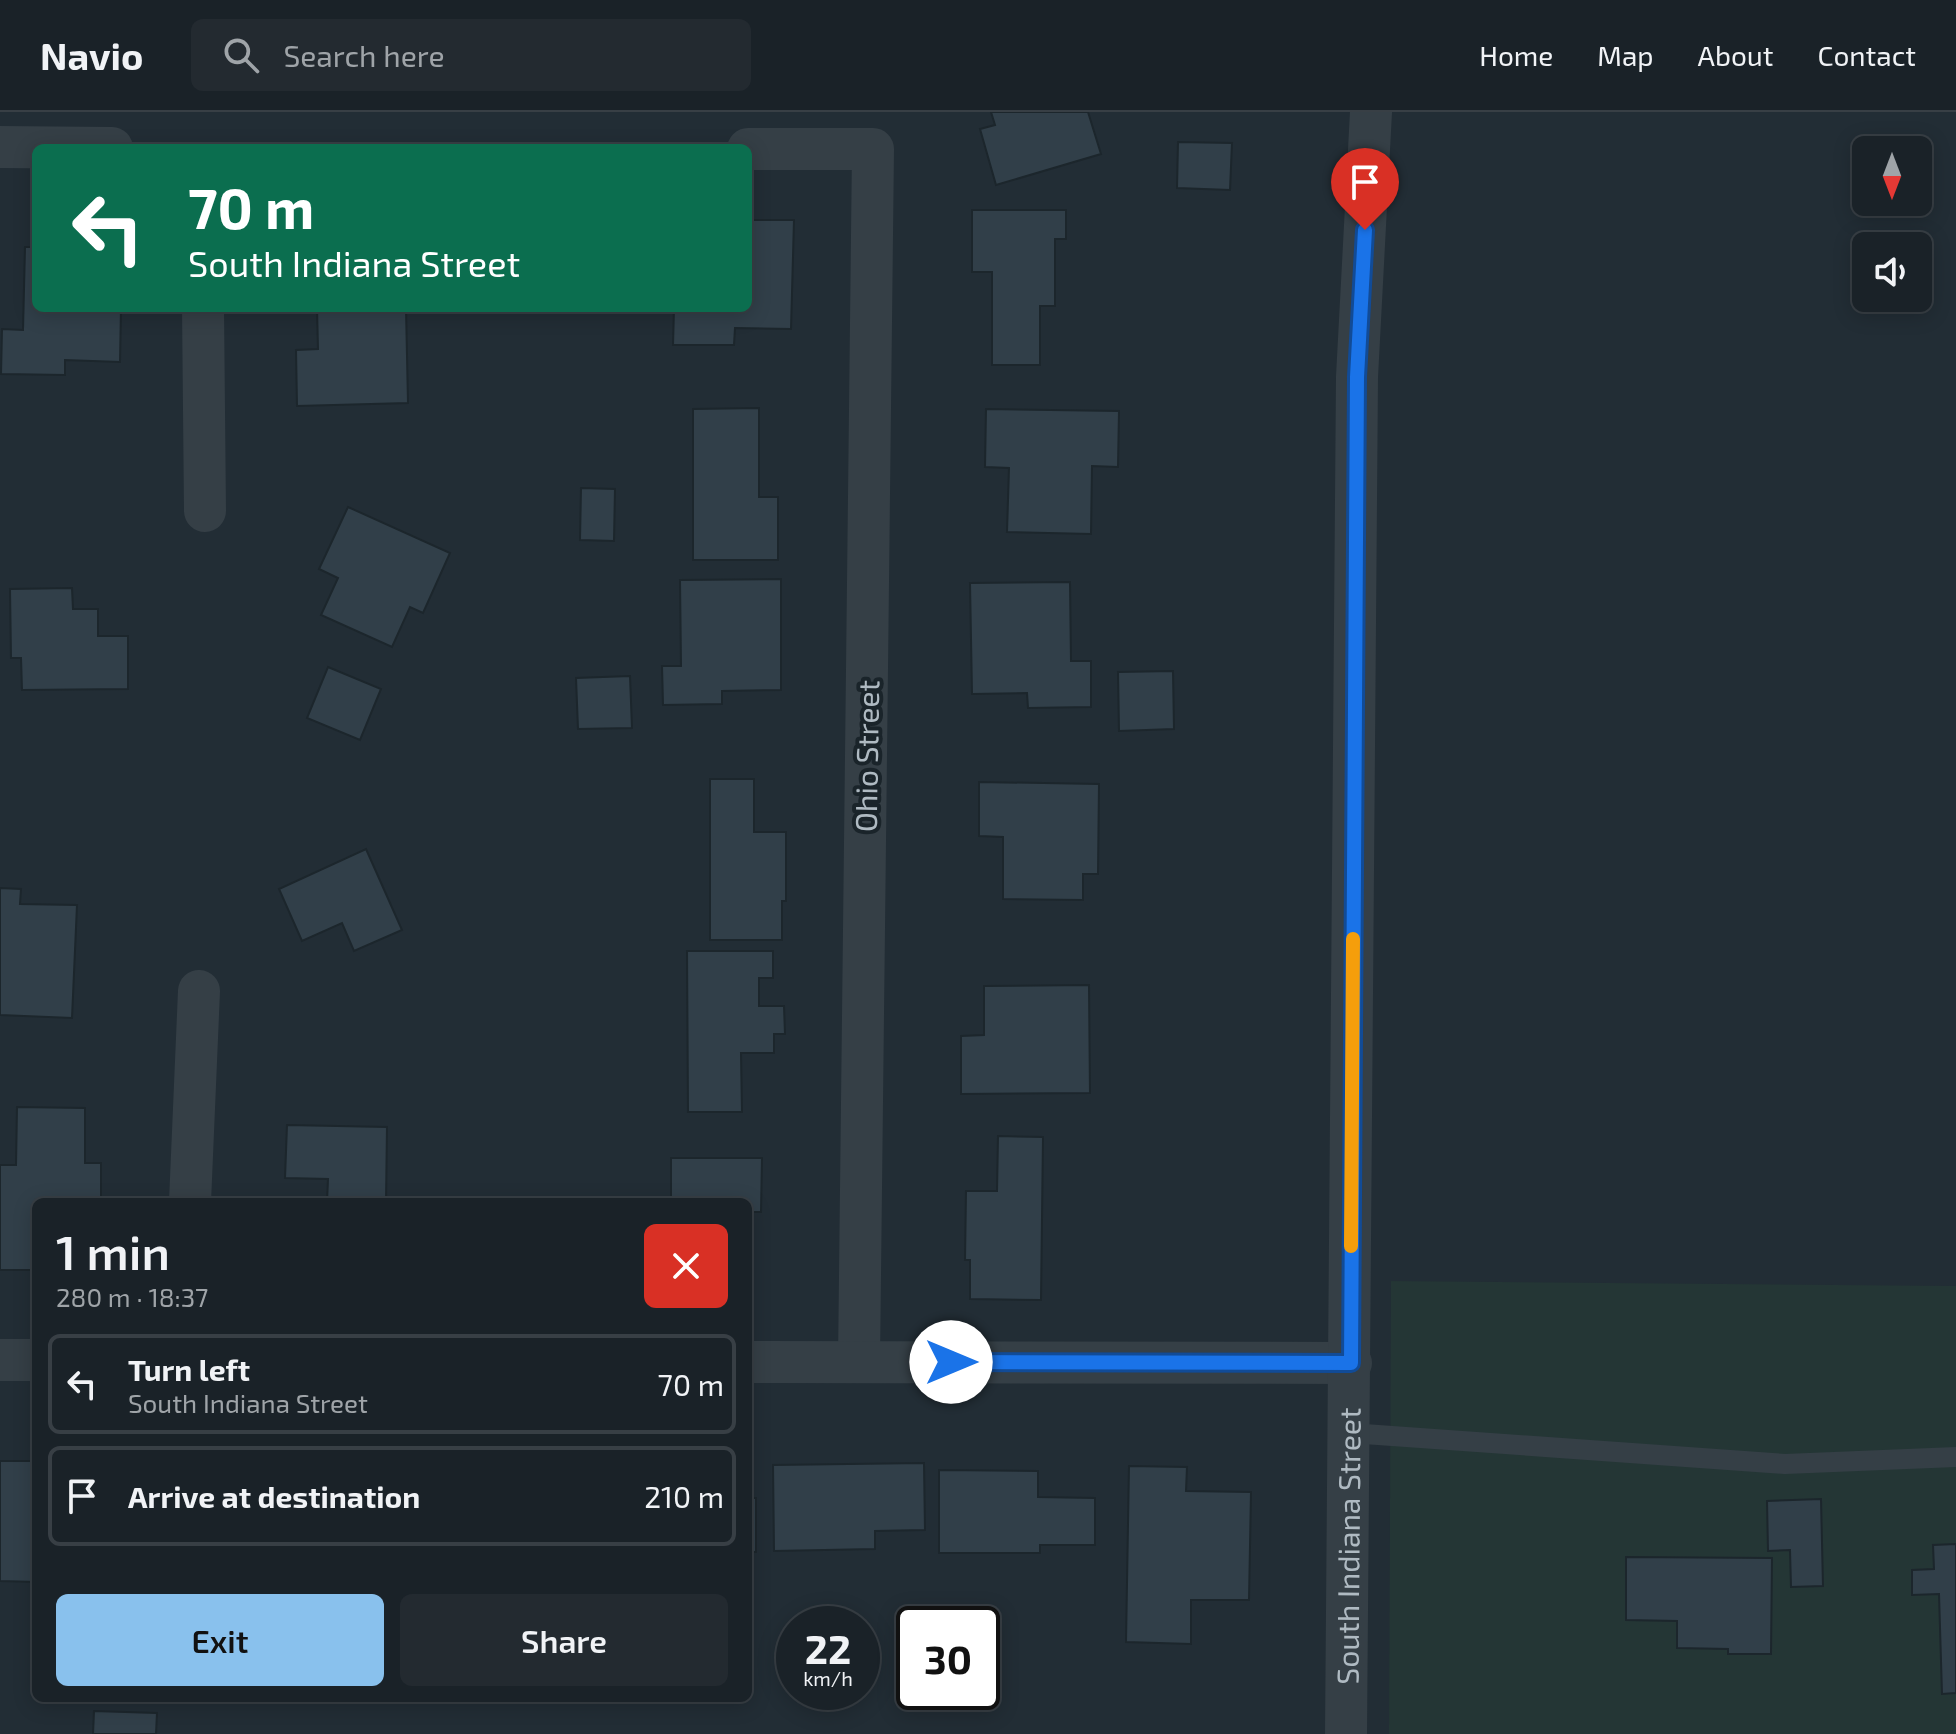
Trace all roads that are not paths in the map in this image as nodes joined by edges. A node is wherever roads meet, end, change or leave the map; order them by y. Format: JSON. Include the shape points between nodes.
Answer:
{"nodes":[{"id":1,"x":1371,"y":112,"type":"edge"},
{"id":2,"x":0,"y":147,"type":"edge"},
{"id":3,"x":32,"y":147,"type":"edge"},
{"id":4,"x":752,"y":149,"type":"edge"},
{"id":5,"x":203,"y":312,"type":"edge"},
{"id":6,"x":205,"y":511,"type":"dead end"},
{"id":7,"x":199,"y":991,"type":"dead end"},
{"id":8,"x":190,"y":1198,"type":"edge"},
{"id":9,"x":0,"y":1360,"type":"edge"},
{"id":10,"x":32,"y":1360,"type":"edge"},
{"id":11,"x":752,"y":1362,"type":"edge"},
{"id":12,"x":859,"y":1362,"type":"junction"},
{"id":13,"x":1351,"y":1363,"type":"junction"},
{"id":14,"x":1350,"y":1433,"type":"junction"},
{"id":15,"x":1956,"y":1457,"type":"edge"},
{"id":16,"x":1346,"y":1734,"type":"edge"}],
"edges":[{"from":1,"to":13,"type":"street","name":"South Indiana Street","via":[[1357,377]]},
{"from":2,"to":3,"type":"street"},
{"from":4,"to":12,"type":"street","name":"Ohio Street","via":[[873,149]]},
{"from":5,"to":6,"type":"street"},
{"from":7,"to":8,"type":"street"},
{"from":9,"to":10,"type":"street"},
{"from":11,"to":12,"type":"street"},
{"from":12,"to":13,"type":"street"},
{"from":13,"to":14,"type":"street","name":"South Indiana Street"},
{"from":14,"to":15,"type":"lane","via":[[1785,1464]]},
{"from":14,"to":16,"type":"street","name":"South Indiana Street"}]}
